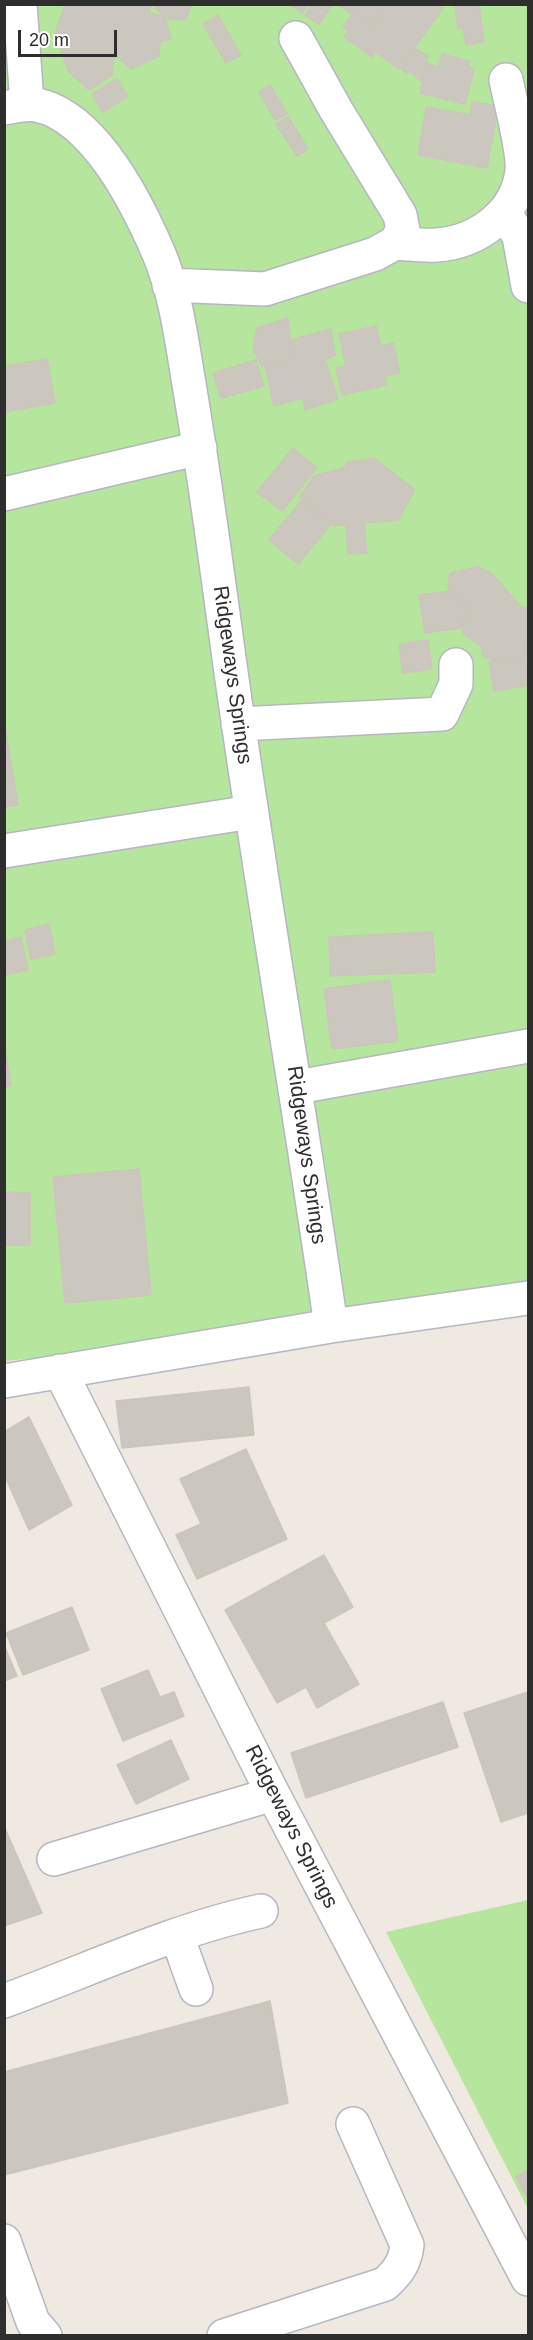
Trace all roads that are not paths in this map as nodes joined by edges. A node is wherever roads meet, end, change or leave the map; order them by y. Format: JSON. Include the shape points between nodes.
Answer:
{"nodes":[{"id":1,"x":20,"y":4,"type":"edge"},
{"id":2,"x":296,"y":38,"type":"dead end"},
{"id":3,"x":506,"y":80,"type":"dead end"},
{"id":4,"x":16,"y":106,"type":"edge"},
{"id":5,"x":505,"y":213,"type":"junction"},
{"id":6,"x":395,"y":243,"type":"junction"},
{"id":7,"x":169,"y":285,"type":"junction"},
{"id":8,"x":528,"y":286,"type":"edge"},
{"id":9,"x":200,"y":448,"type":"junction"},
{"id":10,"x":4,"y":494,"type":"edge"},
{"id":11,"x":456,"y":665,"type":"dead end"},
{"id":12,"x":238,"y":724,"type":"junction"},
{"id":13,"x":251,"y":812,"type":"junction"},
{"id":14,"x":4,"y":851,"type":"edge"},
{"id":15,"x":528,"y":1046,"type":"edge"},
{"id":16,"x":297,"y":1087,"type":"junction"},
{"id":17,"x":528,"y":1298,"type":"edge"},
{"id":18,"x":331,"y":1326,"type":"junction"},
{"id":19,"x":60,"y":1371,"type":"junction"},
{"id":20,"x":4,"y":1381,"type":"edge"},
{"id":21,"x":273,"y":1794,"type":"junction"},
{"id":22,"x":54,"y":1859,"type":"dead end"},
{"id":23,"x":261,"y":1911,"type":"dead end"},
{"id":24,"x":177,"y":1936,"type":"junction"},
{"id":25,"x":196,"y":1989,"type":"dead end"},
{"id":26,"x":4,"y":2001,"type":"edge"},
{"id":27,"x":353,"y":2124,"type":"dead end"},
{"id":28,"x":4,"y":2241,"type":"edge"},
{"id":29,"x":528,"y":2279,"type":"edge"},
{"id":30,"x":45,"y":2336,"type":"edge"},
{"id":31,"x":224,"y":2336,"type":"edge"}],
"edges":[{"from":1,"to":4,"type":"street"},
{"from":2,"to":6,"type":"street","via":[[400,215],[403,230]]},
{"from":3,"to":5,"type":"street","via":[[523,169]]},
{"from":4,"to":7,"type":"street","name":"Ridgeways Springs","via":[[41,106],[87,134],[142,218]]},
{"from":5,"to":6,"type":"street","via":[[477,235],[438,245]]},
{"from":5,"to":8,"type":"street","via":[[519,236]]},
{"from":6,"to":7,"type":"street","via":[[375,254],[265,288]]},
{"from":7,"to":9,"type":"street","name":"Ridgeways Springs"},
{"from":9,"to":10,"type":"street"},
{"from":9,"to":12,"type":"street","name":"Ridgeways Springs"},
{"from":11,"to":12,"type":"street","via":[[456,684],[442,714]]},
{"from":12,"to":13,"type":"street","name":"Ridgeways Springs"},
{"from":13,"to":14,"type":"street"},
{"from":13,"to":16,"type":"street","name":"Ridgeways Springs"},
{"from":15,"to":16,"type":"street"},
{"from":16,"to":18,"type":"street","name":"Ridgeways Springs"},
{"from":17,"to":18,"type":"street"},
{"from":18,"to":19,"type":"street"},
{"from":19,"to":20,"type":"street"},
{"from":19,"to":21,"type":"street","name":"Ridgeways Springs"},
{"from":21,"to":22,"type":"street"},
{"from":21,"to":29,"type":"street","name":"Ridgeways Springs"},
{"from":23,"to":24,"type":"street"},
{"from":24,"to":25,"type":"street"},
{"from":24,"to":26,"type":"street"},
{"from":27,"to":31,"type":"street","via":[[407,2245],[398,2272],[385,2284]]},
{"from":28,"to":30,"type":"street","via":[[33,2322]]}]}
